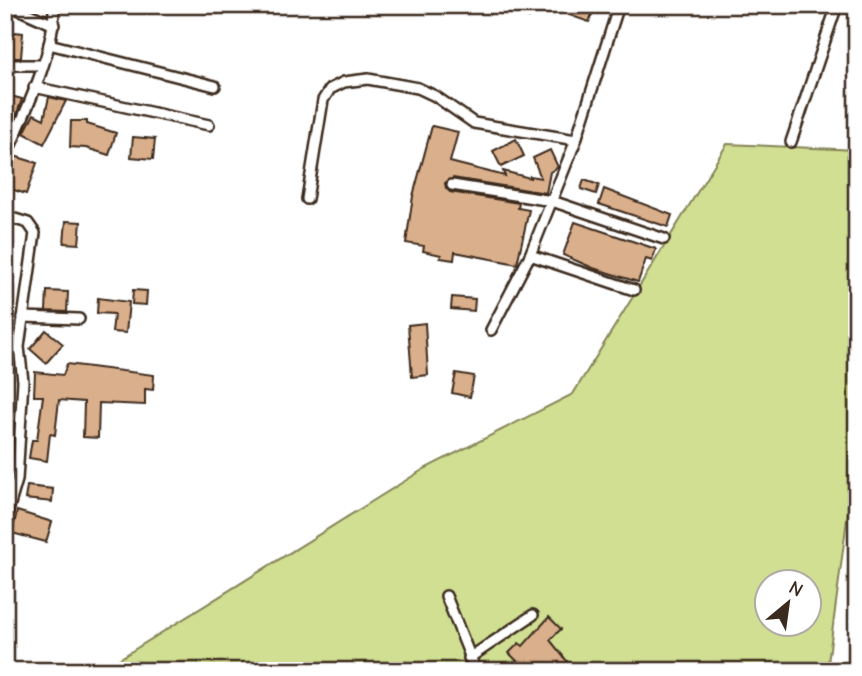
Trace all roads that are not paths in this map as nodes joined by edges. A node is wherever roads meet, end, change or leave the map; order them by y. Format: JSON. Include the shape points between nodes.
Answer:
{"nodes":[{"id":1,"x":9,"y":5,"type":"edge"},
{"id":2,"x":54,"y":5,"type":"edge"},
{"id":3,"x":619,"y":5,"type":"edge"},
{"id":4,"x":837,"y":5,"type":"edge"},
{"id":5,"x":54,"y":25,"type":"junction"},
{"id":6,"x":50,"y":44,"type":"junction"},
{"id":7,"x":5,"y":65,"type":"edge"},
{"id":8,"x":42,"y":65,"type":"junction"},
{"id":9,"x":215,"y":86,"type":"dead end"},
{"id":10,"x":34,"y":87,"type":"junction"},
{"id":11,"x":209,"y":125,"type":"dead end"},
{"id":12,"x":576,"y":140,"type":"junction"},
{"id":13,"x":791,"y":142,"type":"dead end"},
{"id":14,"x":5,"y":158,"type":"edge"},
{"id":15,"x":452,"y":186,"type":"dead end"},
{"id":16,"x":307,"y":199,"type":"dead end"},
{"id":17,"x":552,"y":201,"type":"junction"},
{"id":18,"x":5,"y":216,"type":"edge"},
{"id":19,"x":664,"y":239,"type":"dead end"},
{"id":20,"x":530,"y":255,"type":"junction"},
{"id":21,"x":634,"y":290,"type":"dead end"},
{"id":22,"x":23,"y":317,"type":"junction"},
{"id":23,"x":79,"y":320,"type":"dead end"},
{"id":24,"x":491,"y":330,"type":"dead end"},
{"id":25,"x":5,"y":521,"type":"edge"},
{"id":26,"x":446,"y":596,"type":"dead end"},
{"id":27,"x":533,"y":615,"type":"dead end"},
{"id":28,"x":469,"y":658,"type":"junction"},
{"id":29,"x":476,"y":671,"type":"edge"}],
"edges":[{"from":1,"to":5,"type":"street"},
{"from":2,"to":5,"type":"street"},
{"from":3,"to":12,"type":"street"},
{"from":4,"to":13,"type":"street"},
{"from":5,"to":6,"type":"street"},
{"from":6,"to":8,"type":"street"},
{"from":6,"to":9,"type":"street"},
{"from":7,"to":8,"type":"street"},
{"from":8,"to":10,"type":"street"},
{"from":10,"to":11,"type":"street"},
{"from":10,"to":14,"type":"street"},
{"from":12,"to":16,"type":"street","via":[[474,122],[418,88],[369,79],[344,82],[330,89],[323,100]]},
{"from":12,"to":17,"type":"street"},
{"from":15,"to":17,"type":"street"},
{"from":17,"to":19,"type":"street"},
{"from":17,"to":20,"type":"street"},
{"from":18,"to":22,"type":"street","via":[[28,223],[34,233]]},
{"from":20,"to":21,"type":"street"},
{"from":20,"to":24,"type":"street"},
{"from":22,"to":23,"type":"street"},
{"from":22,"to":25,"type":"street","via":[[17,480]]},
{"from":26,"to":28,"type":"street"},
{"from":27,"to":28,"type":"street"},
{"from":28,"to":29,"type":"street"}]}
